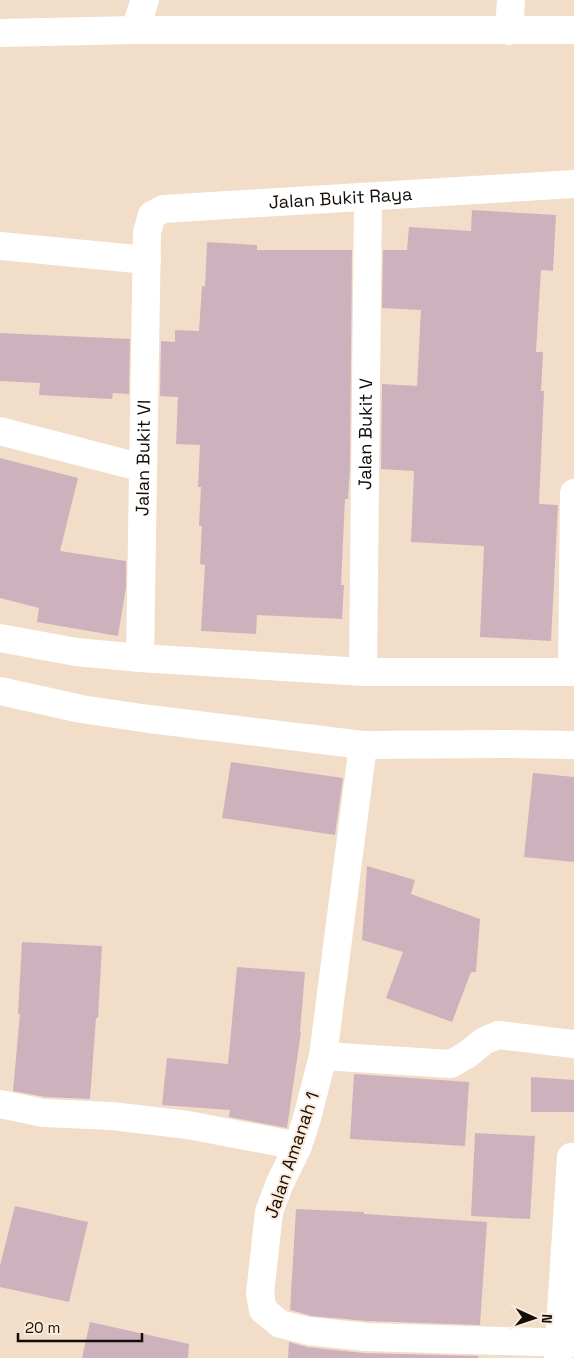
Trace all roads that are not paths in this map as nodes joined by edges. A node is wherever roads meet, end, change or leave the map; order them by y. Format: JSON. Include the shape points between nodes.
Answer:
{"nodes":[{"id":1,"x":145,"y":0,"type":"edge"},
{"id":2,"x":512,"y":0,"type":"edge"},
{"id":3,"x":135,"y":30,"type":"junction"},
{"id":4,"x":574,"y":30,"type":"edge"},
{"id":5,"x":509,"y":31,"type":"junction"},
{"id":6,"x":0,"y":33,"type":"edge"},
{"id":7,"x":574,"y":184,"type":"edge"},
{"id":8,"x":368,"y":196,"type":"junction"},
{"id":9,"x":0,"y":246,"type":"edge"},
{"id":10,"x":147,"y":260,"type":"junction"},
{"id":11,"x":0,"y":430,"type":"edge"},
{"id":12,"x":143,"y":468,"type":"junction"},
{"id":13,"x":574,"y":492,"type":"edge"},
{"id":14,"x":0,"y":638,"type":"edge"},
{"id":15,"x":140,"y":658,"type":"junction"},
{"id":16,"x":573,"y":671,"type":"edge"},
{"id":17,"x":363,"y":672,"type":"junction"},
{"id":18,"x":0,"y":691,"type":"edge"},
{"id":19,"x":363,"y":745,"type":"junction"},
{"id":20,"x":574,"y":745,"type":"edge"},
{"id":21,"x":574,"y":1044,"type":"edge"},
{"id":22,"x":323,"y":1056,"type":"junction"},
{"id":23,"x":0,"y":1104,"type":"edge"},
{"id":24,"x":298,"y":1146,"type":"junction"},
{"id":25,"x":571,"y":1157,"type":"dead end"},
{"id":26,"x":365,"y":1348,"type":"edge"},
{"id":27,"x":563,"y":1348,"type":"edge"}],
"edges":[{"from":1,"to":3,"type":"street"},
{"from":2,"to":5,"type":"street"},
{"from":3,"to":5,"type":"street"},
{"from":3,"to":6,"type":"street"},
{"from":4,"to":5,"type":"street"},
{"from":7,"to":8,"type":"street","name":"Jalan Bukit Raya"},
{"from":8,"to":10,"type":"street","name":"Jalan Bukit Raya","via":[[163,209],[152,215],[147,232]]},
{"from":8,"to":17,"type":"street","name":"Jalan Bukit V"},
{"from":9,"to":10,"type":"street"},
{"from":10,"to":12,"type":"street","name":"Jalan Bukit VI"},
{"from":11,"to":12,"type":"street"},
{"from":12,"to":15,"type":"street","name":"Jalan Bukit VI"},
{"from":13,"to":16,"type":"street"},
{"from":14,"to":15,"type":"street","via":[[76,652]]},
{"from":15,"to":17,"type":"street"},
{"from":16,"to":17,"type":"street"},
{"from":18,"to":19,"type":"street","via":[[81,709]]},
{"from":19,"to":20,"type":"street"},
{"from":19,"to":22,"type":"street","name":"Jalan Amanah 1"},
{"from":21,"to":22,"type":"street","via":[[498,1035],[451,1064]]},
{"from":22,"to":24,"type":"street","name":"Jalan Amanah 1"},
{"from":23,"to":24,"type":"street","via":[[43,1113],[112,1116],[188,1125]]},
{"from":24,"to":26,"type":"street","name":"Jalan Amanah 1","via":[[269,1212],[260,1294],[263,1310],[280,1324]]},
{"from":25,"to":27,"type":"street"},
{"from":26,"to":27,"type":"street","name":"Jalan Amanah 1"}]}
